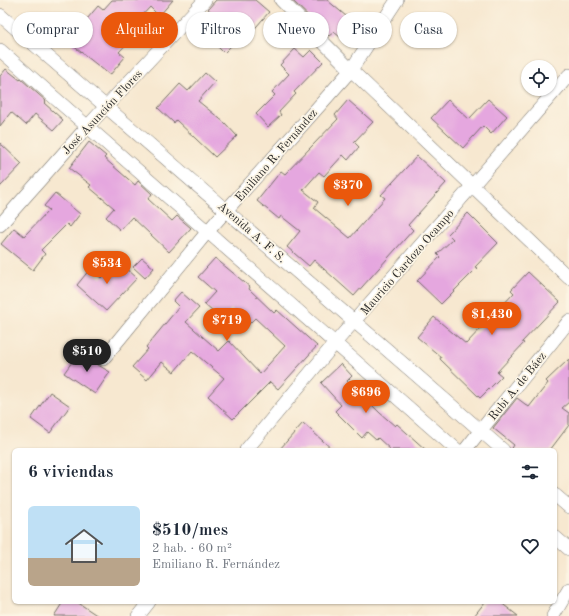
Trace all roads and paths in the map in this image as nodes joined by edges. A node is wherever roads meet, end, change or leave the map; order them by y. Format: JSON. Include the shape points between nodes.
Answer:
{"nodes":[{"id":1,"x":205,"y":0,"type":"edge"},
{"id":2,"x":281,"y":0,"type":"edge"},
{"id":3,"x":396,"y":0,"type":"edge"},
{"id":4,"x":0,"y":15,"type":"edge"},
{"id":5,"x":0,"y":50,"type":"edge"},
{"id":6,"x":351,"y":70,"type":"junction"},
{"id":7,"x":569,"y":75,"type":"edge"},
{"id":8,"x":105,"y":107,"type":"junction"},
{"id":9,"x":87,"y":127,"type":"junction"},
{"id":10,"x":474,"y":186,"type":"junction"},
{"id":11,"x":227,"y":211,"type":"junction"},
{"id":12,"x":0,"y":225,"type":"edge"},
{"id":13,"x":208,"y":231,"type":"junction"},
{"id":14,"x":569,"y":278,"type":"edge"},
{"id":15,"x":354,"y":321,"type":"junction"},
{"id":16,"x":569,"y":321,"type":"edge"},
{"id":17,"x":336,"y":343,"type":"junction"},
{"id":18,"x":103,"y":360,"type":"dead end"},
{"id":19,"x":481,"y":431,"type":"junction"},
{"id":20,"x":248,"y":448,"type":"edge"},
{"id":21,"x":455,"y":448,"type":"edge"},
{"id":22,"x":467,"y":448,"type":"edge"},
{"id":23,"x":501,"y":448,"type":"edge"},
{"id":24,"x":557,"y":497,"type":"edge"},
{"id":25,"x":569,"y":507,"type":"edge"},
{"id":26,"x":557,"y":539,"type":"edge"},
{"id":27,"x":569,"y":549,"type":"edge"},
{"id":28,"x":569,"y":589,"type":"edge"},
{"id":29,"x":147,"y":604,"type":"edge"},
{"id":30,"x":138,"y":616,"type":"edge"},
{"id":31,"x":553,"y":616,"type":"edge"}],
"edges":[{"from":1,"to":8,"type":"street","name":"José Asunción Flores"},
{"from":2,"to":6,"type":"street"},
{"from":3,"to":6,"type":"street","name":"Emiliano R. Fernández"},
{"from":4,"to":8,"type":"street","name":"Avenida A. F. S."},
{"from":5,"to":9,"type":"street"},
{"from":6,"to":10,"type":"street"},
{"from":6,"to":11,"type":"street","name":"Emiliano R. Fernández"},
{"from":7,"to":10,"type":"street","name":"Mauricio Cardozo Ocampo"},
{"from":8,"to":9,"type":"street","name":"José Asunción Flores"},
{"from":8,"to":11,"type":"street","name":"Avenida A. F. S."},
{"from":9,"to":12,"type":"street","name":"José Asunción Flores"},
{"from":9,"to":13,"type":"street"},
{"from":10,"to":14,"type":"street"},
{"from":10,"to":15,"type":"street","name":"Mauricio Cardozo Ocampo"},
{"from":11,"to":13,"type":"street","name":"Emiliano R. Fernández"},
{"from":11,"to":15,"type":"street","name":"Avenida A. F. S."},
{"from":13,"to":17,"type":"street"},
{"from":13,"to":18,"type":"street","name":"Emiliano R. Fernández"},
{"from":15,"to":17,"type":"street","name":"Mauricio Cardozo Ocampo"},
{"from":15,"to":19,"type":"street","name":"Avenida A. F. S."},
{"from":16,"to":19,"type":"street","name":"Rubi A. de Báez"},
{"from":17,"to":20,"type":"street","name":"Mauricio Cardozo Ocampo"},
{"from":17,"to":21,"type":"street"},
{"from":19,"to":22,"type":"street","name":"Rubi A. de Báez"},
{"from":19,"to":23,"type":"street","name":"Avenida A. F. S."},
{"from":24,"to":25,"type":"street"},
{"from":26,"to":27,"type":"street"},
{"from":28,"to":31,"type":"street"},
{"from":29,"to":30,"type":"street"}]}
